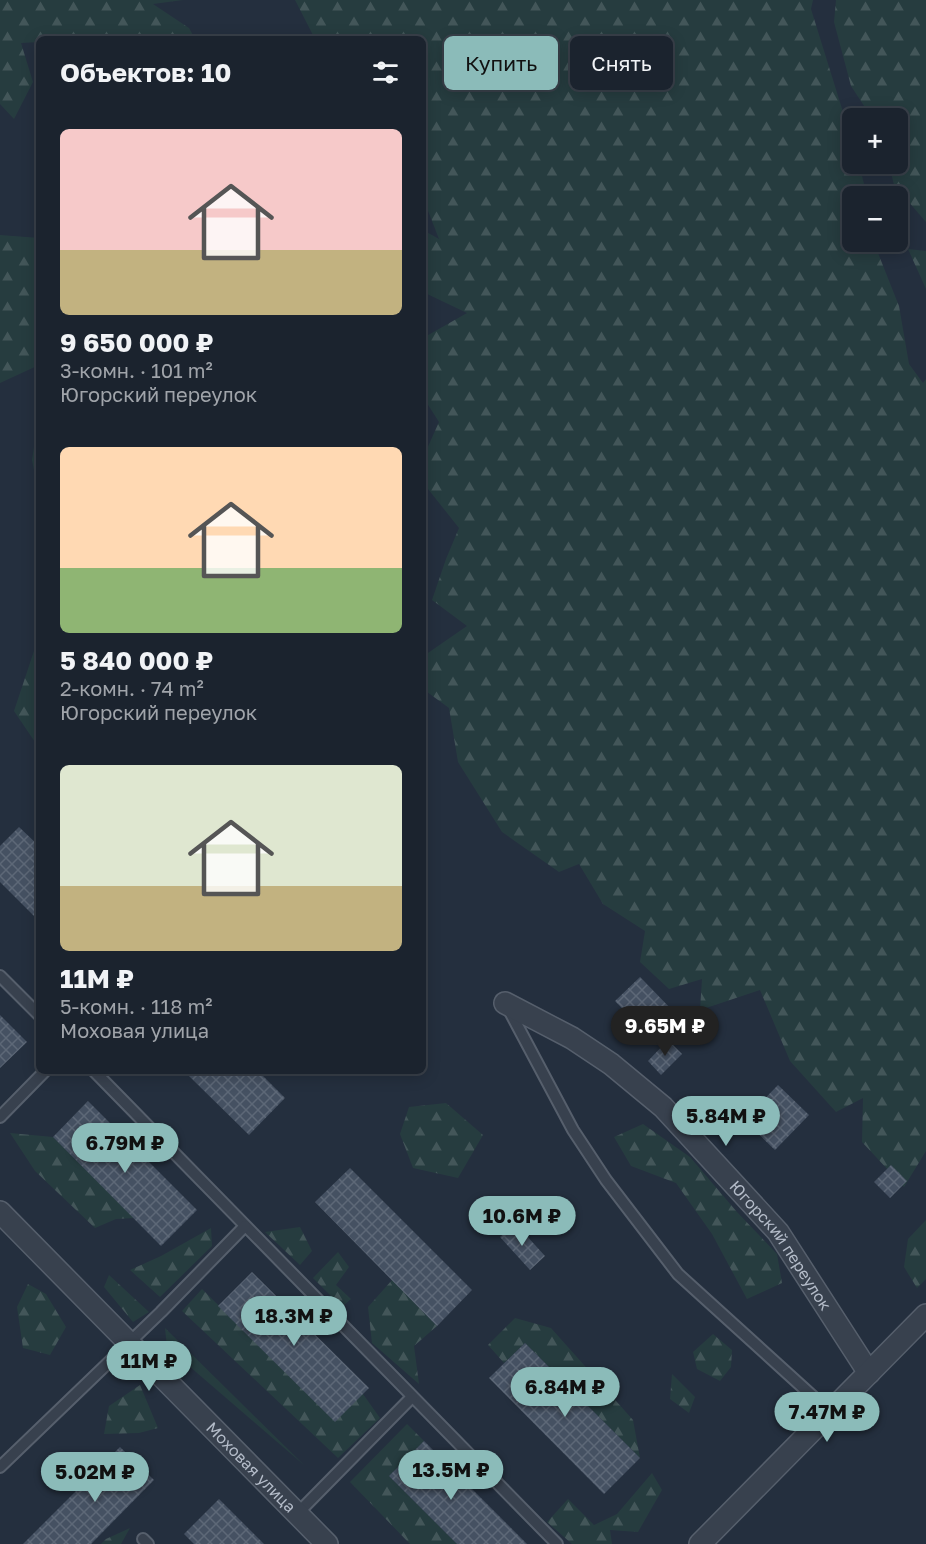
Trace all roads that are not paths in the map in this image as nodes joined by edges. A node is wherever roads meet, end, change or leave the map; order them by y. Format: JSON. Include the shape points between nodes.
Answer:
{"nodes":[{"id":1,"x":0,"y":976,"type":"edge"},
{"id":2,"x":505,"y":1003,"type":"joint"},
{"id":3,"x":36,"y":1012,"type":"edge"},
{"id":4,"x":42,"y":1074,"type":"edge"},
{"id":5,"x":96,"y":1074,"type":"edge"},
{"id":6,"x":0,"y":1117,"type":"edge"},
{"id":7,"x":0,"y":1212,"type":"edge"},
{"id":8,"x":245,"y":1226,"type":"junction"},
{"id":9,"x":926,"y":1315,"type":"edge"},
{"id":10,"x":129,"y":1343,"type":"junction"},
{"id":11,"x":869,"y":1372,"type":"junction"},
{"id":12,"x":412,"y":1397,"type":"junction"},
{"id":13,"x":830,"y":1412,"type":"junction"},
{"id":14,"x":0,"y":1467,"type":"edge"},
{"id":15,"x":297,"y":1514,"type":"junction"},
{"id":16,"x":327,"y":1544,"type":"edge"},
{"id":17,"x":557,"y":1544,"type":"edge"},
{"id":18,"x":700,"y":1544,"type":"edge"}],
"edges":[{"from":1,"to":3,"type":"lane"},
{"from":2,"to":11,"type":"street","name":"Югорский переулок","via":[[572,1038],[663,1107],[778,1232]]},
{"from":2,"to":13,"type":"lane","via":[[573,1130],[678,1274]]},
{"from":4,"to":6,"type":"lane"},
{"from":5,"to":8,"type":"lane"},
{"from":7,"to":10,"type":"street","name":"Моховая улица"},
{"from":8,"to":10,"type":"lane"},
{"from":8,"to":12,"type":"lane"},
{"from":9,"to":11,"type":"street"},
{"from":10,"to":14,"type":"lane"},
{"from":10,"to":15,"type":"street","name":"Моховая улица"},
{"from":11,"to":13,"type":"street"},
{"from":12,"to":15,"type":"lane"},
{"from":12,"to":17,"type":"lane"},
{"from":13,"to":18,"type":"street"},
{"from":15,"to":16,"type":"street","name":"Моховая улица"}]}
